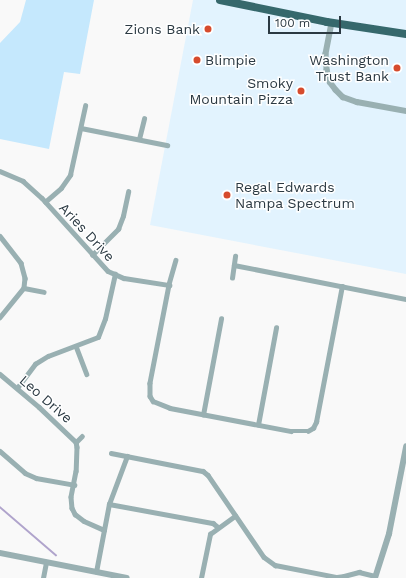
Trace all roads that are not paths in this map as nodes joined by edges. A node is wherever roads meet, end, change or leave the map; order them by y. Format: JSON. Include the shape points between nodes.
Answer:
{"nodes":[{"id":1,"x":220,"y":0,"type":"edge"},
{"id":2,"x":239,"y":2,"type":"edge"},
{"id":3,"x":332,"y":23,"type":"junction"},
{"id":4,"x":406,"y":34,"type":"edge"},
{"id":5,"x":86,"y":106,"type":"dead end"},
{"id":6,"x":406,"y":110,"type":"edge"},
{"id":7,"x":144,"y":119,"type":"dead end"},
{"id":8,"x":82,"y":128,"type":"junction"},
{"id":9,"x":139,"y":139,"type":"junction"},
{"id":10,"x":167,"y":145,"type":"dead end"},
{"id":11,"x":0,"y":171,"type":"edge"},
{"id":12,"x":128,"y":192,"type":"dead end"},
{"id":13,"x":45,"y":202,"type":"junction"},
{"id":14,"x":0,"y":236,"type":"edge"},
{"id":15,"x":92,"y":255,"type":"junction"},
{"id":16,"x":236,"y":256,"type":"dead end"},
{"id":17,"x":176,"y":260,"type":"dead end"},
{"id":18,"x":234,"y":265,"type":"junction"},
{"id":19,"x":115,"y":274,"type":"junction"},
{"id":20,"x":232,"y":278,"type":"dead end"},
{"id":21,"x":169,"y":285,"type":"junction"},
{"id":22,"x":342,"y":286,"type":"junction"},
{"id":23,"x":24,"y":288,"type":"junction"},
{"id":24,"x":44,"y":292,"type":"dead end"},
{"id":25,"x":406,"y":299,"type":"edge"},
{"id":26,"x":0,"y":318,"type":"edge"},
{"id":27,"x":221,"y":319,"type":"dead end"},
{"id":28,"x":276,"y":328,"type":"dead end"},
{"id":29,"x":76,"y":346,"type":"junction"},
{"id":30,"x":0,"y":374,"type":"edge"},
{"id":31,"x":87,"y":374,"type":"dead end"},
{"id":32,"x":17,"y":388,"type":"junction"},
{"id":33,"x":203,"y":414,"type":"junction"},
{"id":34,"x":258,"y":425,"type":"junction"},
{"id":35,"x":82,"y":436,"type":"dead end"},
{"id":36,"x":76,"y":442,"type":"junction"},
{"id":37,"x":406,"y":447,"type":"edge"},
{"id":38,"x":0,"y":451,"type":"edge"},
{"id":39,"x":111,"y":453,"type":"dead end"},
{"id":40,"x":127,"y":456,"type":"junction"},
{"id":41,"x":403,"y":474,"type":"edge"},
{"id":42,"x":74,"y":485,"type":"junction"},
{"id":43,"x":109,"y":504,"type":"junction"},
{"id":44,"x":235,"y":516,"type":"junction"},
{"id":45,"x":218,"y":527,"type":"junction"},
{"id":46,"x":104,"y":530,"type":"junction"},
{"id":47,"x":0,"y":553,"type":"edge"},
{"id":48,"x":46,"y":562,"type":"junction"},
{"id":49,"x":96,"y":572,"type":"junction"},
{"id":50,"x":375,"y":577,"type":"edge"},
{"id":51,"x":43,"y":578,"type":"edge"},
{"id":52,"x":125,"y":578,"type":"edge"},
{"id":53,"x":201,"y":578,"type":"edge"}],
"edges":[{"from":1,"to":2,"type":"highway"},
{"from":2,"to":3,"type":"highway"},
{"from":3,"to":4,"type":"highway"},
{"from":3,"to":6,"type":"street","via":[[326,54],[326,70],[336,90],[343,97],[357,102]]},
{"from":5,"to":8,"type":"street"},
{"from":7,"to":9,"type":"street"},
{"from":8,"to":9,"type":"street"},
{"from":8,"to":13,"type":"street","via":[[70,175],[61,188]]},
{"from":9,"to":10,"type":"street"},
{"from":11,"to":13,"type":"street","name":"Aries Drive","via":[[22,181]]},
{"from":12,"to":15,"type":"street","via":[[118,229]]},
{"from":13,"to":15,"type":"street","name":"Aries Drive"},
{"from":14,"to":23,"type":"street","via":[[25,271]]},
{"from":15,"to":19,"type":"street","name":"Aries Drive","via":[[108,271]]},
{"from":16,"to":18,"type":"street"},
{"from":17,"to":21,"type":"street"},
{"from":18,"to":20,"type":"street"},
{"from":18,"to":22,"type":"street"},
{"from":19,"to":21,"type":"street","name":"Aries Drive","via":[[124,278]]},
{"from":19,"to":29,"type":"street","via":[[98,337]]},
{"from":21,"to":33,"type":"street","via":[[150,383],[150,396],[153,401],[170,408]]},
{"from":22,"to":25,"type":"street"},
{"from":22,"to":34,"type":"street","via":[[313,428],[308,431],[291,431]]},
{"from":23,"to":24,"type":"street"},
{"from":23,"to":26,"type":"street"},
{"from":27,"to":33,"type":"street"},
{"from":28,"to":34,"type":"street"},
{"from":29,"to":31,"type":"street"},
{"from":29,"to":32,"type":"street","via":[[48,356],[35,364]]},
{"from":30,"to":32,"type":"street","name":"Leo Drive"},
{"from":32,"to":36,"type":"street","name":"Leo Drive"},
{"from":33,"to":34,"type":"street"},
{"from":35,"to":36,"type":"street","name":"Leo Drive"},
{"from":36,"to":42,"type":"street","name":"Leo Drive"},
{"from":37,"to":41,"type":"street"},
{"from":38,"to":42,"type":"street","via":[[25,473],[36,478]]},
{"from":39,"to":40,"type":"street"},
{"from":40,"to":43,"type":"street"},
{"from":40,"to":44,"type":"street","via":[[203,471]]},
{"from":41,"to":50,"type":"street","via":[[388,540]]},
{"from":42,"to":46,"type":"street","name":"Leo Drive","via":[[72,508],[75,514]]},
{"from":43,"to":45,"type":"street","via":[[213,523]]},
{"from":43,"to":46,"type":"street"},
{"from":44,"to":45,"type":"street"},
{"from":44,"to":50,"type":"street","via":[[264,557],[275,565],[337,577],[359,572]]},
{"from":45,"to":53,"type":"street","via":[[209,536]]},
{"from":46,"to":49,"type":"street"},
{"from":47,"to":48,"type":"street"},
{"from":48,"to":49,"type":"street"},
{"from":48,"to":51,"type":"street"},
{"from":49,"to":52,"type":"street"}]}
